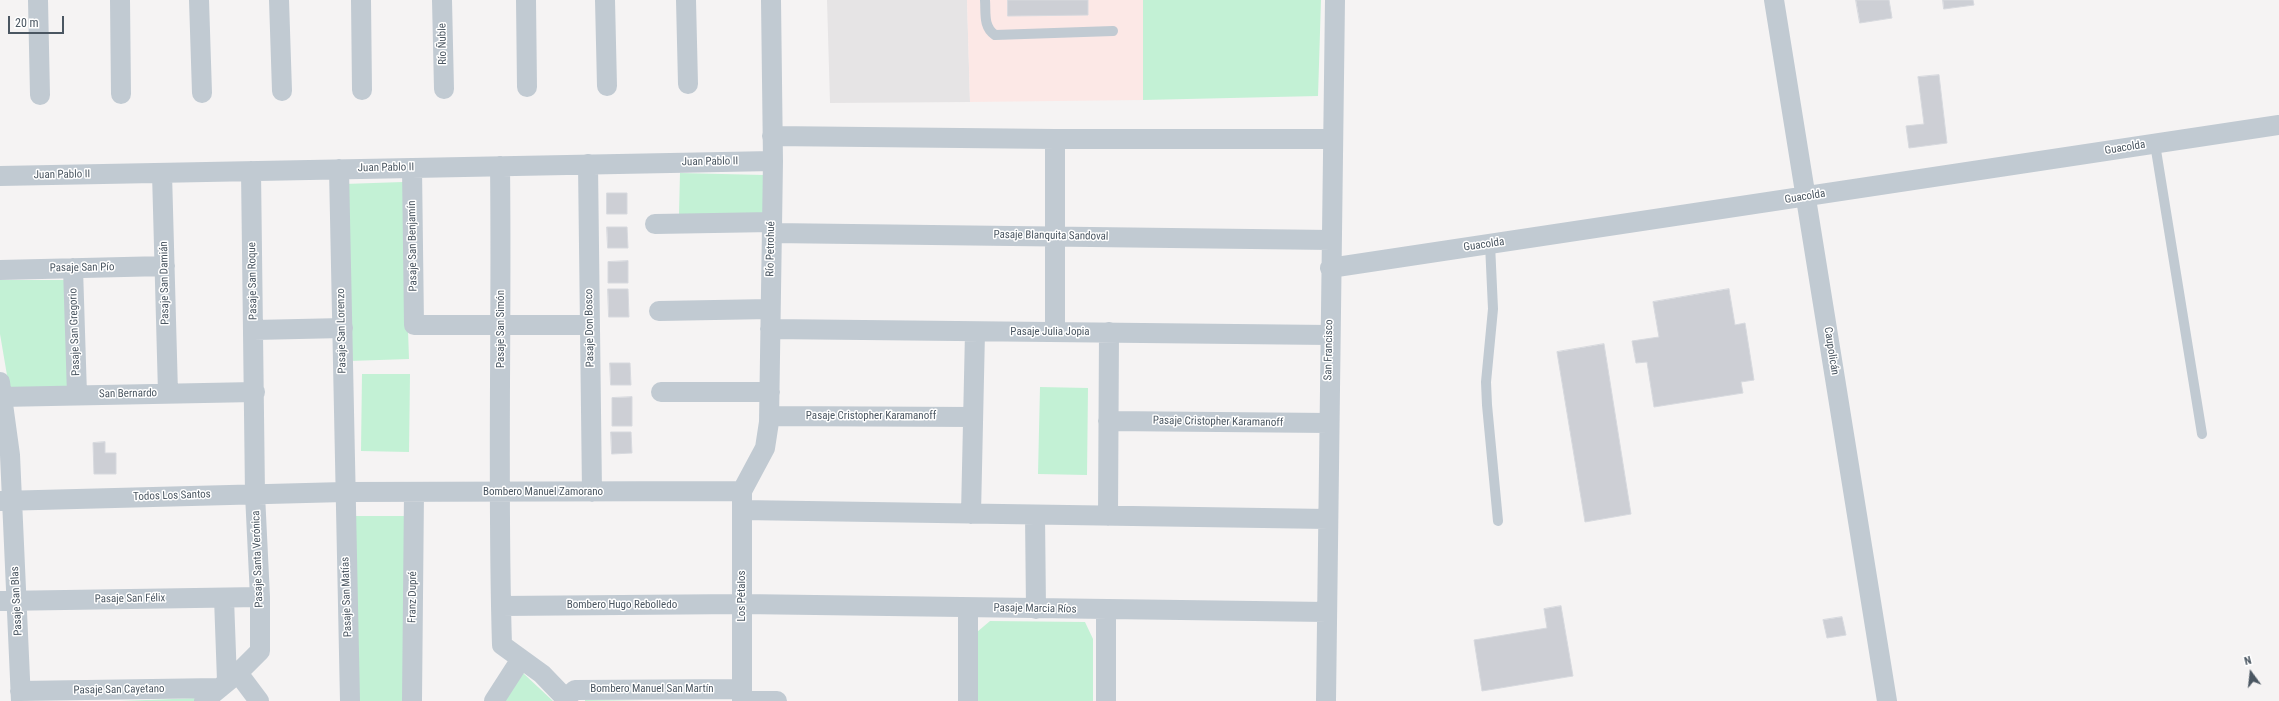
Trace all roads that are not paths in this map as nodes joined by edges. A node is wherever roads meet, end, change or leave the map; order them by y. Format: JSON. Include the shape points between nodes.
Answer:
{"nodes":[{"id":1,"x":38,"y":0,"type":"edge"},
{"id":2,"x":120,"y":0,"type":"edge"},
{"id":3,"x":199,"y":0,"type":"edge"},
{"id":4,"x":279,"y":0,"type":"edge"},
{"id":5,"x":361,"y":0,"type":"edge"},
{"id":6,"x":442,"y":0,"type":"edge"},
{"id":7,"x":526,"y":0,"type":"edge"},
{"id":8,"x":605,"y":0,"type":"edge"},
{"id":9,"x":686,"y":0,"type":"edge"},
{"id":10,"x":771,"y":0,"type":"edge"},
{"id":11,"x":985,"y":0,"type":"edge"},
{"id":12,"x":1335,"y":0,"type":"edge"},
{"id":13,"x":1774,"y":0,"type":"edge"},
{"id":14,"x":1113,"y":31,"type":"dead end"},
{"id":15,"x":688,"y":84,"type":"dead end"},
{"id":16,"x":607,"y":86,"type":"dead end"},
{"id":17,"x":527,"y":87,"type":"dead end"},
{"id":18,"x":444,"y":88,"type":"dead end"},
{"id":19,"x":362,"y":90,"type":"dead end"},
{"id":20,"x":282,"y":91,"type":"dead end"},
{"id":21,"x":202,"y":93,"type":"dead end"},
{"id":22,"x":121,"y":94,"type":"dead end"},
{"id":23,"x":40,"y":95,"type":"dead end"},
{"id":24,"x":2279,"y":125,"type":"edge"},
{"id":25,"x":772,"y":136,"type":"junction"},
{"id":26,"x":1055,"y":139,"type":"junction"},
{"id":27,"x":1332,"y":139,"type":"junction"},
{"id":28,"x":2155,"y":144,"type":"junction"},
{"id":29,"x":773,"y":161,"type":"junction"},
{"id":30,"x":588,"y":164,"type":"junction"},
{"id":31,"x":500,"y":166,"type":"junction"},
{"id":32,"x":412,"y":168,"type":"junction"},
{"id":33,"x":339,"y":169,"type":"junction"},
{"id":34,"x":251,"y":171,"type":"junction"},
{"id":35,"x":162,"y":173,"type":"junction"},
{"id":36,"x":0,"y":176,"type":"edge"},
{"id":37,"x":1806,"y":197,"type":"junction"},
{"id":38,"x":655,"y":224,"type":"dead end"},
{"id":39,"x":772,"y":228,"type":"junction"},
{"id":40,"x":1055,"y":236,"type":"junction"},
{"id":41,"x":1331,"y":240,"type":"junction"},
{"id":42,"x":1490,"y":244,"type":"junction"},
{"id":43,"x":165,"y":266,"type":"junction"},
{"id":44,"x":73,"y":268,"type":"junction"},
{"id":45,"x":1330,"y":268,"type":"junction"},
{"id":46,"x":0,"y":270,"type":"edge"},
{"id":47,"x":770,"y":309,"type":"junction"},
{"id":48,"x":659,"y":311,"type":"dead end"},
{"id":49,"x":590,"y":324,"type":"junction"},
{"id":50,"x":502,"y":325,"type":"junction"},
{"id":51,"x":343,"y":328,"type":"junction"},
{"id":52,"x":770,"y":328,"type":"junction"},
{"id":53,"x":254,"y":330,"type":"junction"},
{"id":54,"x":974,"y":332,"type":"junction"},
{"id":55,"x":1055,"y":332,"type":"junction"},
{"id":56,"x":1109,"y":332,"type":"junction"},
{"id":57,"x":1329,"y":335,"type":"junction"},
{"id":58,"x":1,"y":392,"type":"edge"},
{"id":59,"x":255,"y":392,"type":"junction"},
{"id":60,"x":661,"y":392,"type":"dead end"},
{"id":61,"x":770,"y":392,"type":"junction"},
{"id":62,"x":168,"y":393,"type":"junction"},
{"id":63,"x":77,"y":395,"type":"junction"},
{"id":64,"x":769,"y":416,"type":"junction"},
{"id":65,"x":973,"y":417,"type":"junction"},
{"id":66,"x":1108,"y":421,"type":"junction"},
{"id":67,"x":1329,"y":423,"type":"junction"},
{"id":68,"x":2202,"y":434,"type":"dead end"},
{"id":69,"x":344,"y":492,"type":"junction"},
{"id":70,"x":414,"y":492,"type":"junction"},
{"id":71,"x":499,"y":492,"type":"junction"},
{"id":72,"x":592,"y":492,"type":"junction"},
{"id":73,"x":255,"y":494,"type":"junction"},
{"id":74,"x":6,"y":501,"type":"edge"},
{"id":75,"x":742,"y":501,"type":"junction"},
{"id":76,"x":972,"y":514,"type":"junction"},
{"id":77,"x":1035,"y":515,"type":"junction"},
{"id":78,"x":1108,"y":516,"type":"junction"},
{"id":79,"x":1328,"y":519,"type":"junction"},
{"id":80,"x":1498,"y":521,"type":"dead end"},
{"id":81,"x":260,"y":597,"type":"junction"},
{"id":82,"x":224,"y":598,"type":"junction"},
{"id":83,"x":9,"y":601,"type":"edge"},
{"id":84,"x":742,"y":604,"type":"junction"},
{"id":85,"x":501,"y":606,"type":"junction"},
{"id":86,"x":968,"y":609,"type":"junction"},
{"id":87,"x":1036,"y":609,"type":"junction"},
{"id":88,"x":1106,"y":610,"type":"junction"},
{"id":89,"x":1327,"y":612,"type":"junction"},
{"id":90,"x":520,"y":659,"type":"junction"},
{"id":91,"x":228,"y":680,"type":"junction"},
{"id":92,"x":654,"y":695,"type":"edge"},
{"id":93,"x":20,"y":696,"type":"edge"},
{"id":94,"x":108,"y":696,"type":"edge"},
{"id":95,"x":742,"y":697,"type":"edge"},
{"id":96,"x":567,"y":700,"type":"edge"},
{"id":97,"x":204,"y":701,"type":"edge"},
{"id":98,"x":259,"y":701,"type":"edge"},
{"id":99,"x":350,"y":701,"type":"edge"},
{"id":100,"x":412,"y":701,"type":"edge"},
{"id":101,"x":494,"y":701,"type":"edge"},
{"id":102,"x":777,"y":701,"type":"edge"},
{"id":103,"x":968,"y":701,"type":"edge"},
{"id":104,"x":1106,"y":701,"type":"edge"},
{"id":105,"x":1326,"y":701,"type":"edge"},
{"id":106,"x":1887,"y":701,"type":"edge"}],
"edges":[{"from":1,"to":23,"type":"street"},
{"from":2,"to":22,"type":"street"},
{"from":3,"to":21,"type":"street"},
{"from":4,"to":20,"type":"street"},
{"from":5,"to":19,"type":"street"},
{"from":6,"to":18,"type":"street","name":"Río Ñuble"},
{"from":7,"to":17,"type":"street"},
{"from":8,"to":16,"type":"street"},
{"from":9,"to":15,"type":"street"},
{"from":10,"to":25,"type":"street","name":"Río Petrohué"},
{"from":11,"to":14,"type":"lane","via":[[986,25],[995,35]]},
{"from":12,"to":27,"type":"street","name":"San Francisco"},
{"from":13,"to":37,"type":"street","name":"Caupolicán"},
{"from":24,"to":28,"type":"street","name":"Guacolda"},
{"from":25,"to":26,"type":"street"},
{"from":25,"to":29,"type":"street","name":"Río Petrohué"},
{"from":26,"to":27,"type":"street"},
{"from":26,"to":40,"type":"street"},
{"from":27,"to":41,"type":"street","name":"San Francisco"},
{"from":28,"to":37,"type":"street","name":"Guacolda"},
{"from":28,"to":68,"type":"lane"},
{"from":29,"to":30,"type":"street","name":"Juan Pablo II"},
{"from":29,"to":39,"type":"street","name":"Río Petrohué"},
{"from":30,"to":31,"type":"street","name":"Juan Pablo II"},
{"from":30,"to":49,"type":"street","name":"Pasaje Don Bosco"},
{"from":31,"to":32,"type":"street","name":"Juan Pablo II"},
{"from":31,"to":50,"type":"street","name":"Pasaje San Simón"},
{"from":32,"to":33,"type":"street","name":"Juan Pablo II"},
{"from":32,"to":50,"type":"street","name":"Pasaje San Benjamín","via":[[414,325]]},
{"from":33,"to":34,"type":"street","name":"Juan Pablo II"},
{"from":33,"to":51,"type":"street","name":"Pasaje San Lorenzo"},
{"from":34,"to":35,"type":"street","name":"Juan Pablo II"},
{"from":34,"to":53,"type":"street","name":"Pasaje San Roque"},
{"from":35,"to":36,"type":"street","name":"Juan Pablo II"},
{"from":35,"to":43,"type":"street","name":"Pasaje San Damián"},
{"from":37,"to":42,"type":"street","name":"Guacolda"},
{"from":37,"to":106,"type":"street","name":"Caupolicán"},
{"from":38,"to":39,"type":"street","name":"Pasaje Blanquita Sandoval"},
{"from":39,"to":40,"type":"street","name":"Pasaje Blanquita Sandoval"},
{"from":39,"to":47,"type":"street","name":"Río Petrohué"},
{"from":40,"to":41,"type":"street","name":"Pasaje Blanquita Sandoval"},
{"from":40,"to":55,"type":"street"},
{"from":41,"to":45,"type":"street","name":"San Francisco"},
{"from":42,"to":45,"type":"street","name":"Guacolda"},
{"from":42,"to":80,"type":"lane","via":[[1493,309],[1486,382]]},
{"from":43,"to":44,"type":"street","name":"Pasaje San Pío"},
{"from":43,"to":62,"type":"street","name":"Pasaje San Damián"},
{"from":44,"to":46,"type":"street","name":"Pasaje San Pío"},
{"from":44,"to":63,"type":"street","name":"Pasaje San Gregorio"},
{"from":45,"to":57,"type":"street","name":"San Francisco"},
{"from":47,"to":48,"type":"street"},
{"from":47,"to":52,"type":"street","name":"Río Petrohué"},
{"from":49,"to":50,"type":"street"},
{"from":49,"to":72,"type":"street","name":"Pasaje Don Bosco"},
{"from":50,"to":71,"type":"street","name":"Pasaje San Simón"},
{"from":51,"to":53,"type":"street"},
{"from":51,"to":69,"type":"street","name":"Pasaje San Lorenzo"},
{"from":52,"to":54,"type":"street","name":"Pasaje Julia Jopia"},
{"from":52,"to":61,"type":"street","name":"Río Petrohué"},
{"from":53,"to":59,"type":"street","name":"Pasaje San Roque"},
{"from":54,"to":55,"type":"street","name":"Pasaje Julia Jopia"},
{"from":54,"to":65,"type":"street"},
{"from":55,"to":56,"type":"street","name":"Pasaje Julia Jopia"},
{"from":56,"to":57,"type":"street","name":"Pasaje Julia Jopia"},
{"from":56,"to":66,"type":"street"},
{"from":57,"to":67,"type":"street","name":"San Francisco"},
{"from":58,"to":63,"type":"street","name":"San Bernardo"},
{"from":58,"to":74,"type":"street","name":"Pasaje San Blas","via":[[10,456]]},
{"from":59,"to":62,"type":"street","name":"San Bernardo"},
{"from":59,"to":73,"type":"street","name":"Pasaje Santa Verónica"},
{"from":60,"to":61,"type":"street"},
{"from":61,"to":64,"type":"street","name":"Río Petrohué"},
{"from":62,"to":63,"type":"street","name":"San Bernardo"},
{"from":64,"to":65,"type":"street","name":"Pasaje Cristopher Karamanoff"},
{"from":64,"to":75,"type":"street","name":"Río Petrohué","via":[[765,448]]},
{"from":65,"to":76,"type":"street"},
{"from":66,"to":67,"type":"street","name":"Pasaje Cristopher Karamanoff"},
{"from":66,"to":78,"type":"street"},
{"from":67,"to":79,"type":"street","name":"San Francisco"},
{"from":69,"to":70,"type":"street","name":"Bombero Manuel Zamorano"},
{"from":69,"to":73,"type":"street","name":"Todos Los Santos"},
{"from":69,"to":99,"type":"street","name":"Pasaje San Matías"},
{"from":70,"to":71,"type":"street","name":"Bombero Manuel Zamorano"},
{"from":70,"to":100,"type":"street","name":"Franz Dupré"},
{"from":71,"to":72,"type":"street","name":"Bombero Manuel Zamorano"},
{"from":71,"to":85,"type":"street","name":"Pasaje San Simón"},
{"from":72,"to":75,"type":"street","name":"Bombero Manuel Zamorano"},
{"from":73,"to":74,"type":"street","name":"Todos Los Santos"},
{"from":73,"to":81,"type":"street","name":"Pasaje Santa Verónica"},
{"from":74,"to":83,"type":"street","name":"Pasaje San Blas"},
{"from":75,"to":76,"type":"street","name":"Bombero Manuel Zamorano"},
{"from":75,"to":84,"type":"street","name":"Los Pétalos"},
{"from":76,"to":77,"type":"street","name":"Bombero Manuel Zamorano"},
{"from":77,"to":78,"type":"street","name":"Bombero Manuel Zamorano"},
{"from":77,"to":87,"type":"street"},
{"from":78,"to":79,"type":"street","name":"Bombero Manuel Zamorano"},
{"from":79,"to":89,"type":"street","name":"San Francisco"},
{"from":81,"to":82,"type":"street","name":"Pasaje San Félix"},
{"from":81,"to":91,"type":"street","name":"Pasaje Santa Verónica","via":[[260,651]]},
{"from":82,"to":83,"type":"street","name":"Pasaje San Félix"},
{"from":82,"to":91,"type":"street"},
{"from":83,"to":93,"type":"street","name":"Pasaje San Blas"},
{"from":84,"to":85,"type":"street","name":"Bombero Hugo Rebolledo"},
{"from":84,"to":86,"type":"street","name":"Pasaje Marcia Ríos"},
{"from":84,"to":95,"type":"street","name":"Los Pétalos"},
{"from":85,"to":90,"type":"street","name":"Pasaje San Simón","via":[[502,645]]},
{"from":86,"to":87,"type":"street","name":"Pasaje Marcia Ríos"},
{"from":86,"to":103,"type":"street"},
{"from":87,"to":88,"type":"street","name":"Pasaje Marcia Ríos"},
{"from":88,"to":89,"type":"street","name":"Pasaje Marcia Ríos"},
{"from":88,"to":104,"type":"street"},
{"from":89,"to":105,"type":"street","name":"San Francisco"},
{"from":90,"to":96,"type":"street","via":[[542,674]]},
{"from":90,"to":101,"type":"street"},
{"from":91,"to":94,"type":"street","name":"Pasaje San Cayetano"},
{"from":91,"to":97,"type":"street","name":"Pasaje Santa Verónica"},
{"from":91,"to":98,"type":"street"},
{"from":92,"to":95,"type":"street","name":"Bombero Manuel San Martín"},
{"from":92,"to":96,"type":"street","name":"Bombero Manuel San Martín","via":[[575,690]]},
{"from":93,"to":94,"type":"street","name":"Pasaje San Cayetano"},
{"from":95,"to":102,"type":"street","name":"Bombero Manuel San Martín"}]}
